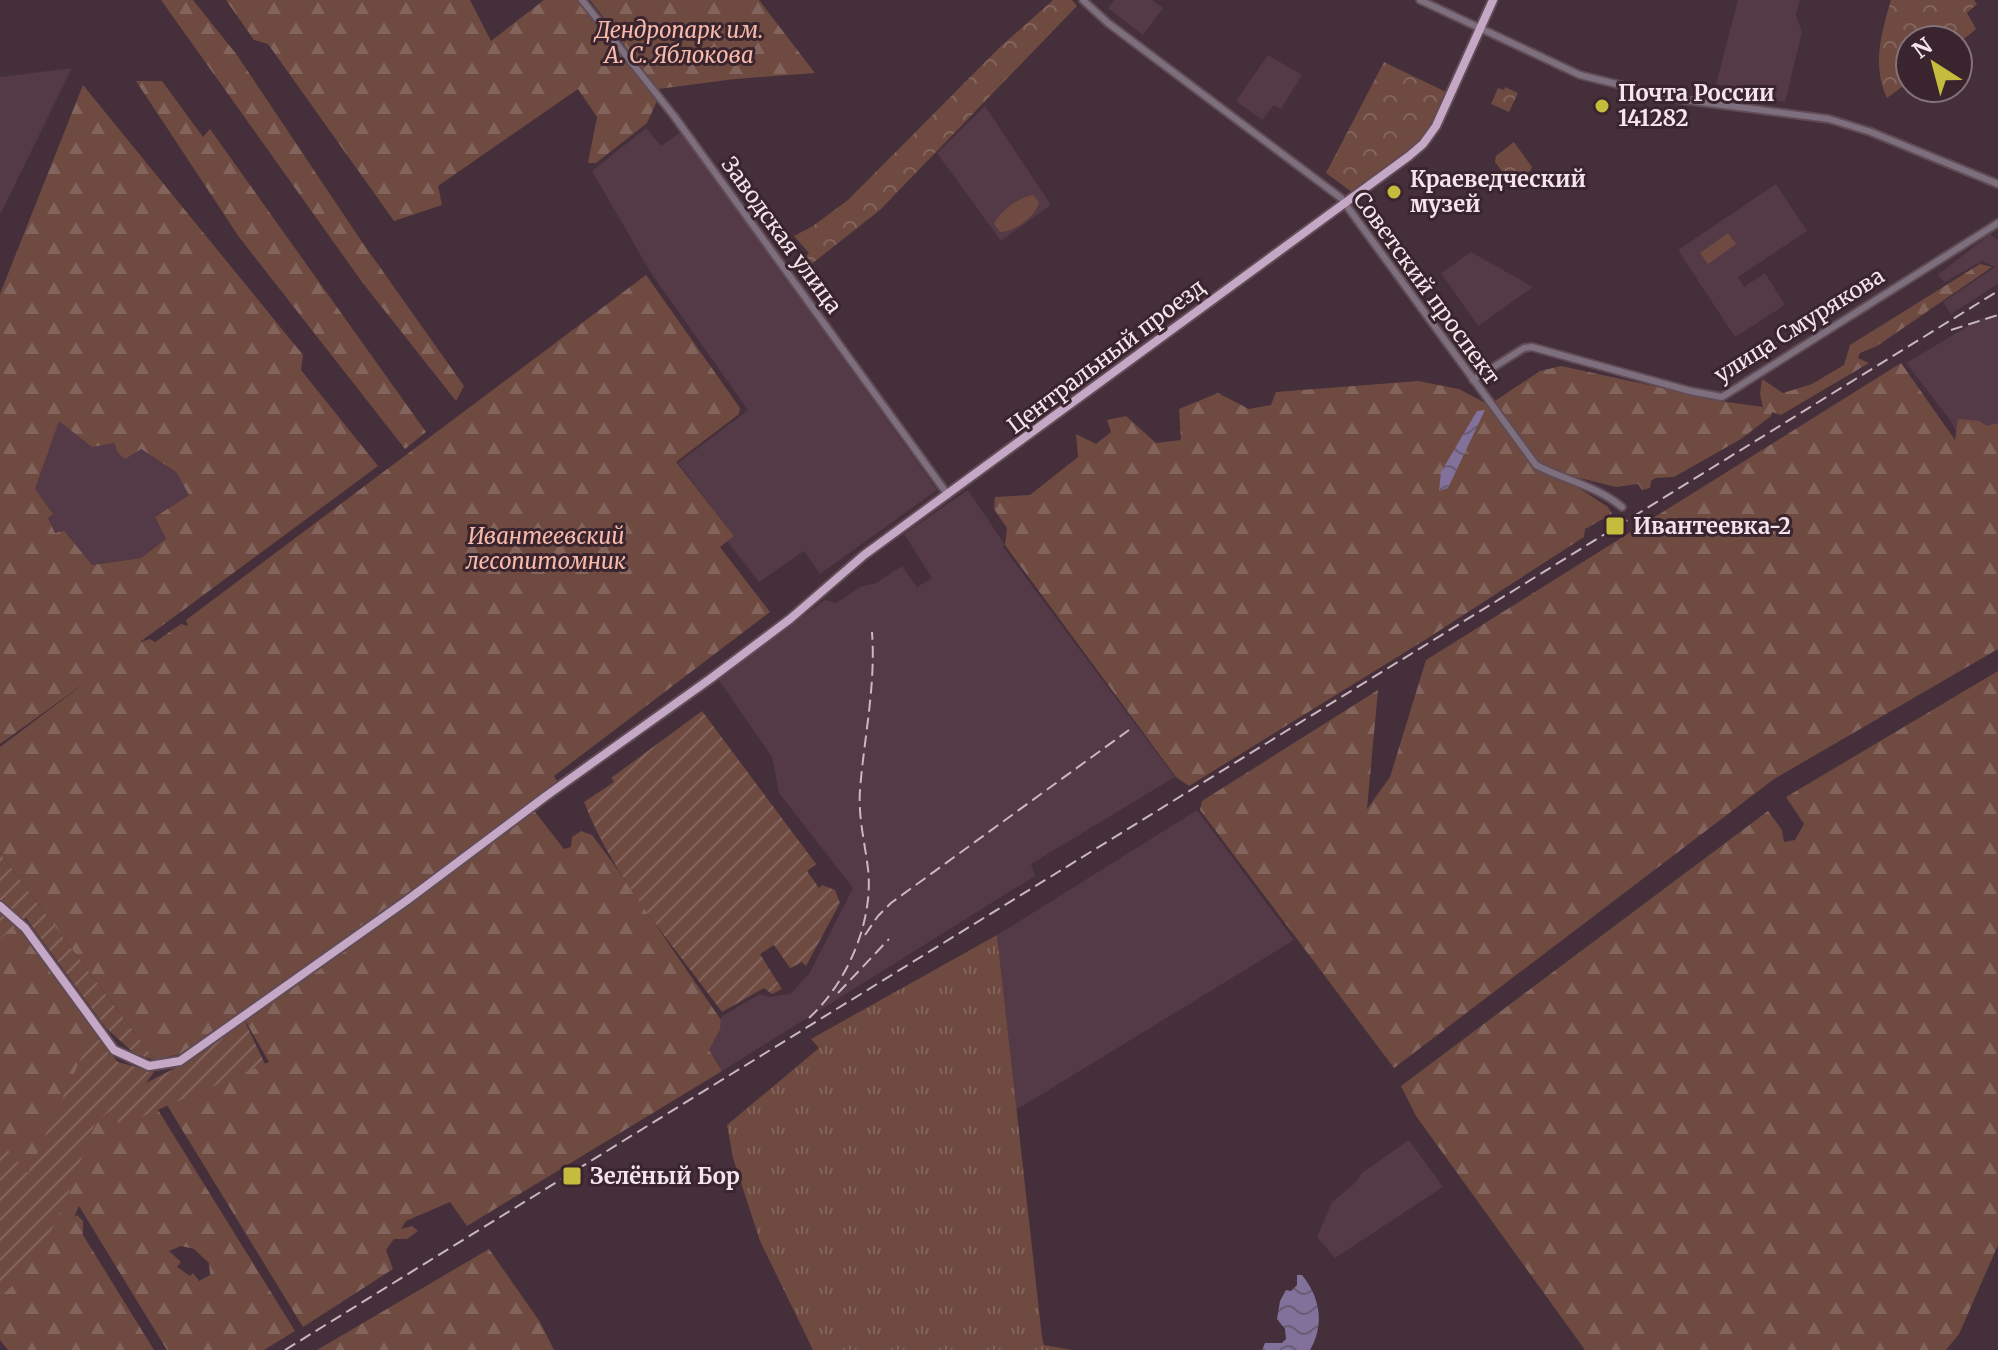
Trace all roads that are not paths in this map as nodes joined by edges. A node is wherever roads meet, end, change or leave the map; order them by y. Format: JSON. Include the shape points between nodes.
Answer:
{"nodes":[{"id":1,"x":582,"y":0,"type":"edge"},
{"id":2,"x":1083,"y":0,"type":"edge"},
{"id":3,"x":1420,"y":0,"type":"edge"},
{"id":4,"x":1493,"y":0,"type":"edge"},
{"id":5,"x":1481,"y":29,"type":"junction"},
{"id":6,"x":1998,"y":184,"type":"edge"},
{"id":7,"x":1345,"y":202,"type":"junction"},
{"id":8,"x":1998,"y":223,"type":"edge"},
{"id":9,"x":1473,"y":380,"type":"junction"},
{"id":10,"x":948,"y":495,"type":"junction"},
{"id":11,"x":1622,"y":507,"type":"dead end"},
{"id":12,"x":0,"y":906,"type":"edge"}],
"edges":[{"from":1,"to":10,"type":"street","name":"Заводская улица","via":[[668,109]]},
{"from":2,"to":7,"type":"street","name":"Советский проспект"},
{"from":3,"to":5,"type":"street"},
{"from":4,"to":5,"type":"main road","name":"Центральный проезд"},
{"from":5,"to":6,"type":"street","via":[[1580,75],[1669,98],[1829,119]]},
{"from":5,"to":7,"type":"main road","name":"Центральный проезд","via":[[1431,135]]},
{"from":7,"to":9,"type":"street","name":"Советский проспект"},
{"from":7,"to":10,"type":"main road","name":"Центральный проезд"},
{"from":8,"to":9,"type":"street","name":"улица Смурякова","via":[[1722,397],[1532,347]]},
{"from":9,"to":11,"type":"street","name":"Советский проспект","via":[[1536,465]]},
{"from":10,"to":12,"type":"main road","name":"Центральный проезд","via":[[854,562],[710,679],[180,1061],[149,1066],[114,1050],[25,928]]}]}
